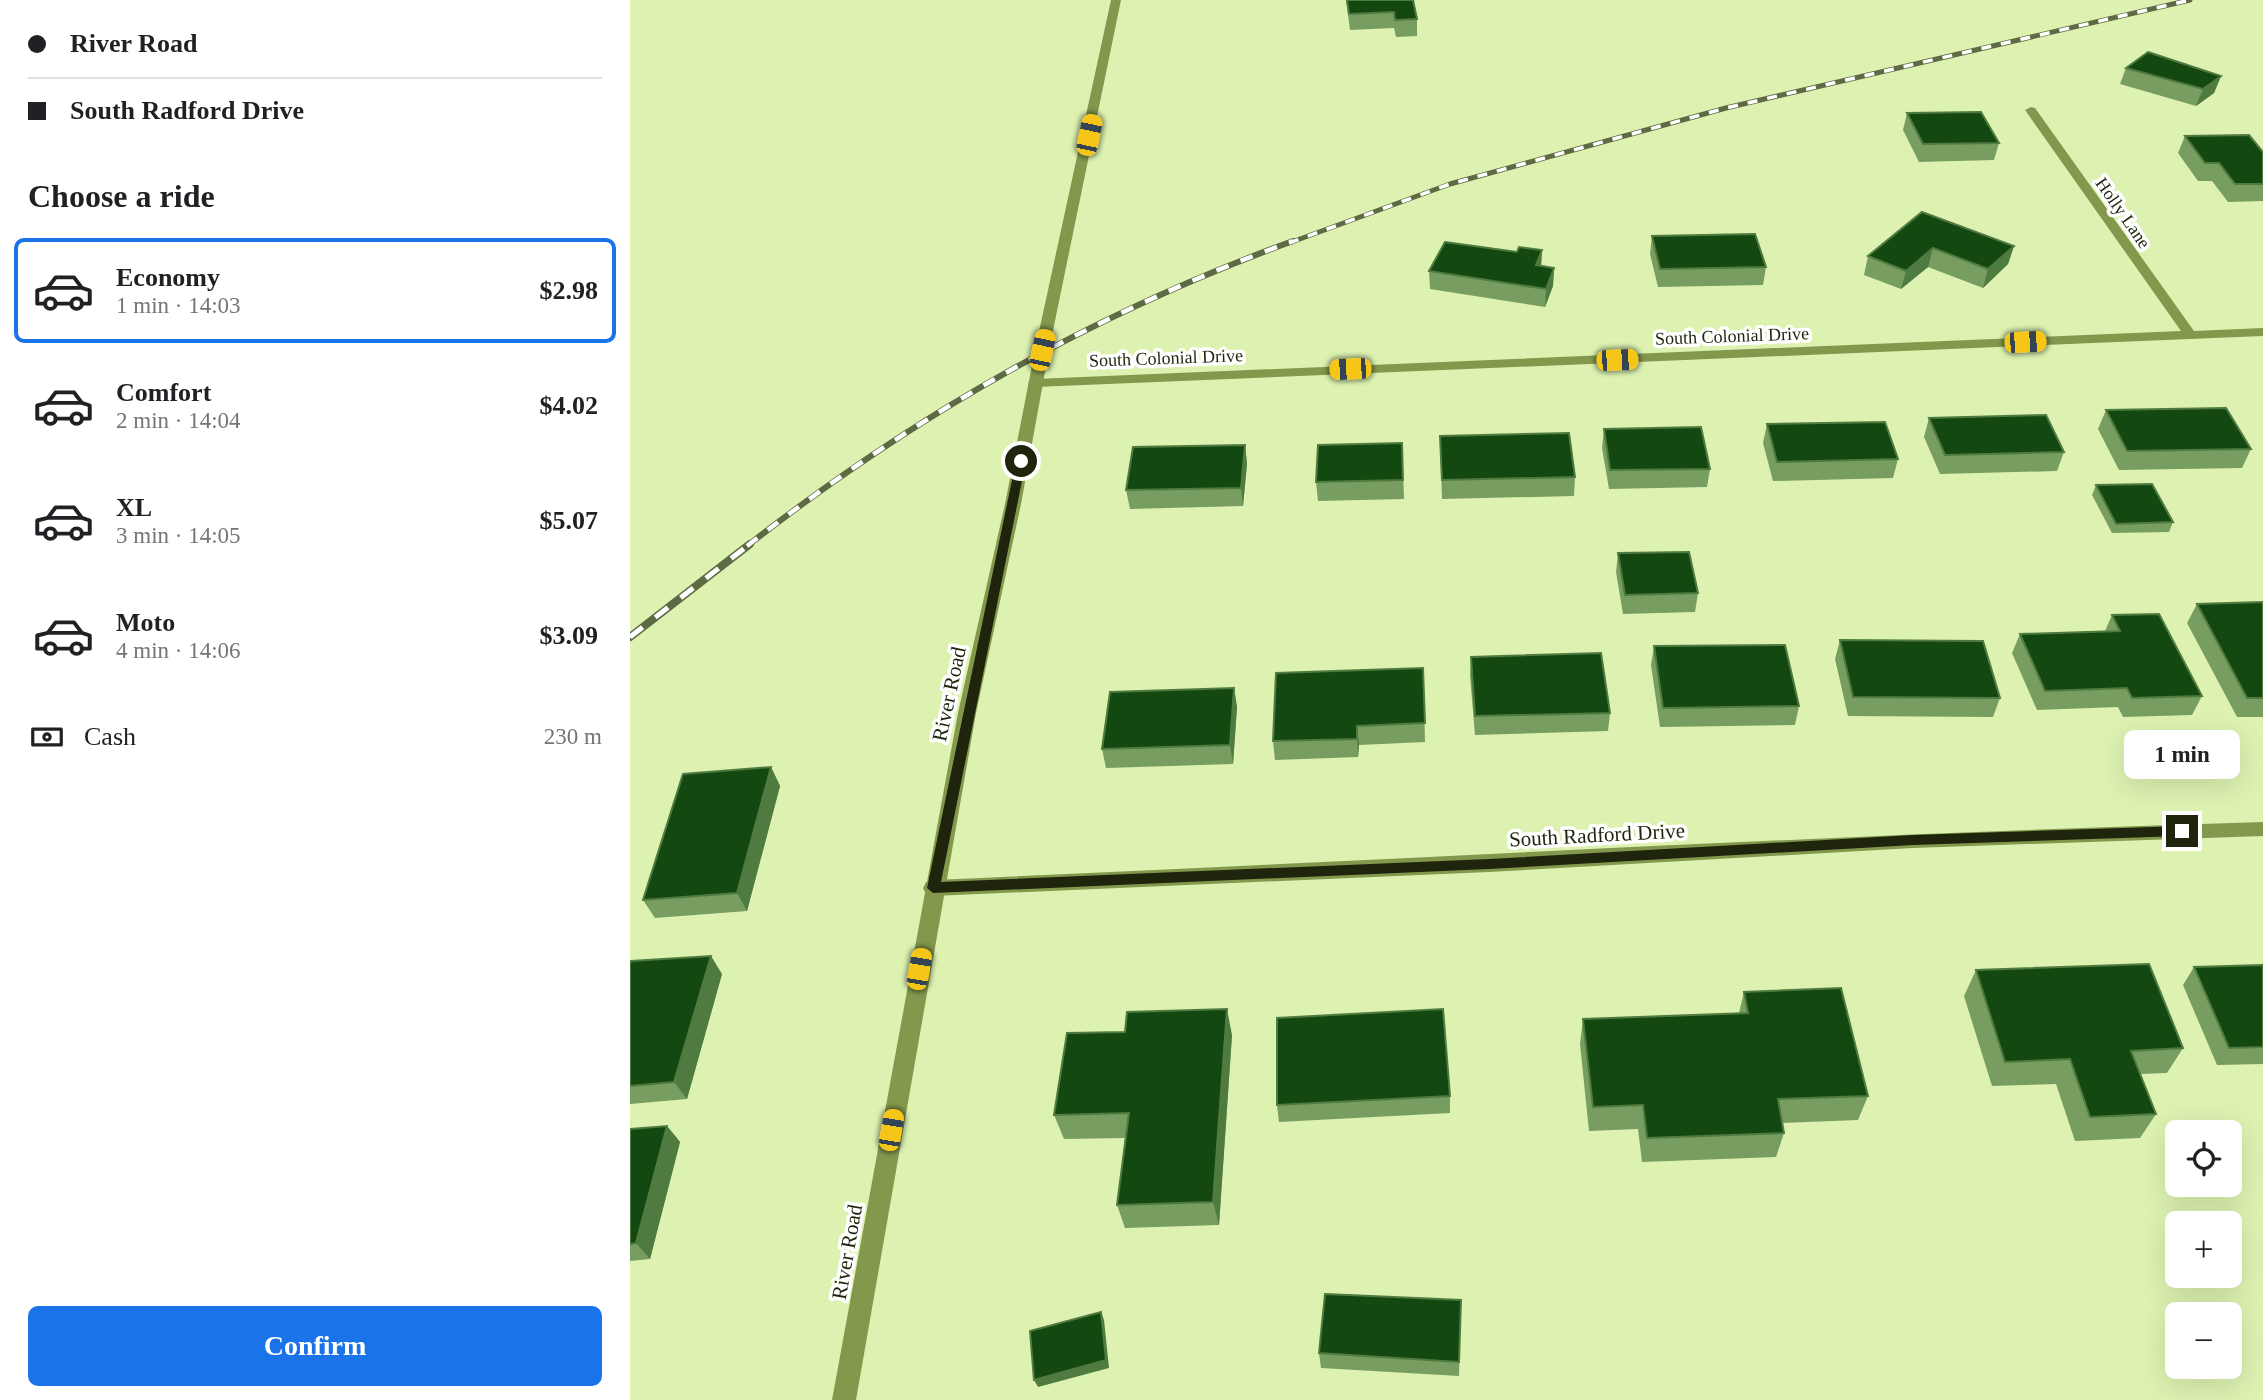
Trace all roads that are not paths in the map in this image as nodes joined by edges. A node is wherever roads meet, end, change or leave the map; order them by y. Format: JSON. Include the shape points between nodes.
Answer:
{"nodes":[{"id":1,"x":1116,"y":0,"type":"edge"},
{"id":2,"x":2031,"y":110,"type":"dead end"},
{"id":3,"x":2263,"y":332,"type":"edge"},
{"id":4,"x":2190,"y":335,"type":"junction"},
{"id":5,"x":1035,"y":383,"type":"junction"},
{"id":6,"x":2263,"y":829,"type":"edge"},
{"id":7,"x":933,"y":888,"type":"junction"},
{"id":8,"x":844,"y":1400,"type":"edge"}],
"edges":[{"from":1,"to":5,"type":"street","name":"River Road"},
{"from":2,"to":4,"type":"street","name":"Holly Lane"},
{"from":3,"to":4,"type":"street","name":"South Colonial Drive"},
{"from":4,"to":5,"type":"street","name":"South Colonial Drive"},
{"from":5,"to":7,"type":"street","name":"River Road"},
{"from":6,"to":7,"type":"street","name":"South Radford Drive","via":[[1913,840]]},
{"from":7,"to":8,"type":"street","name":"River Road"}]}
